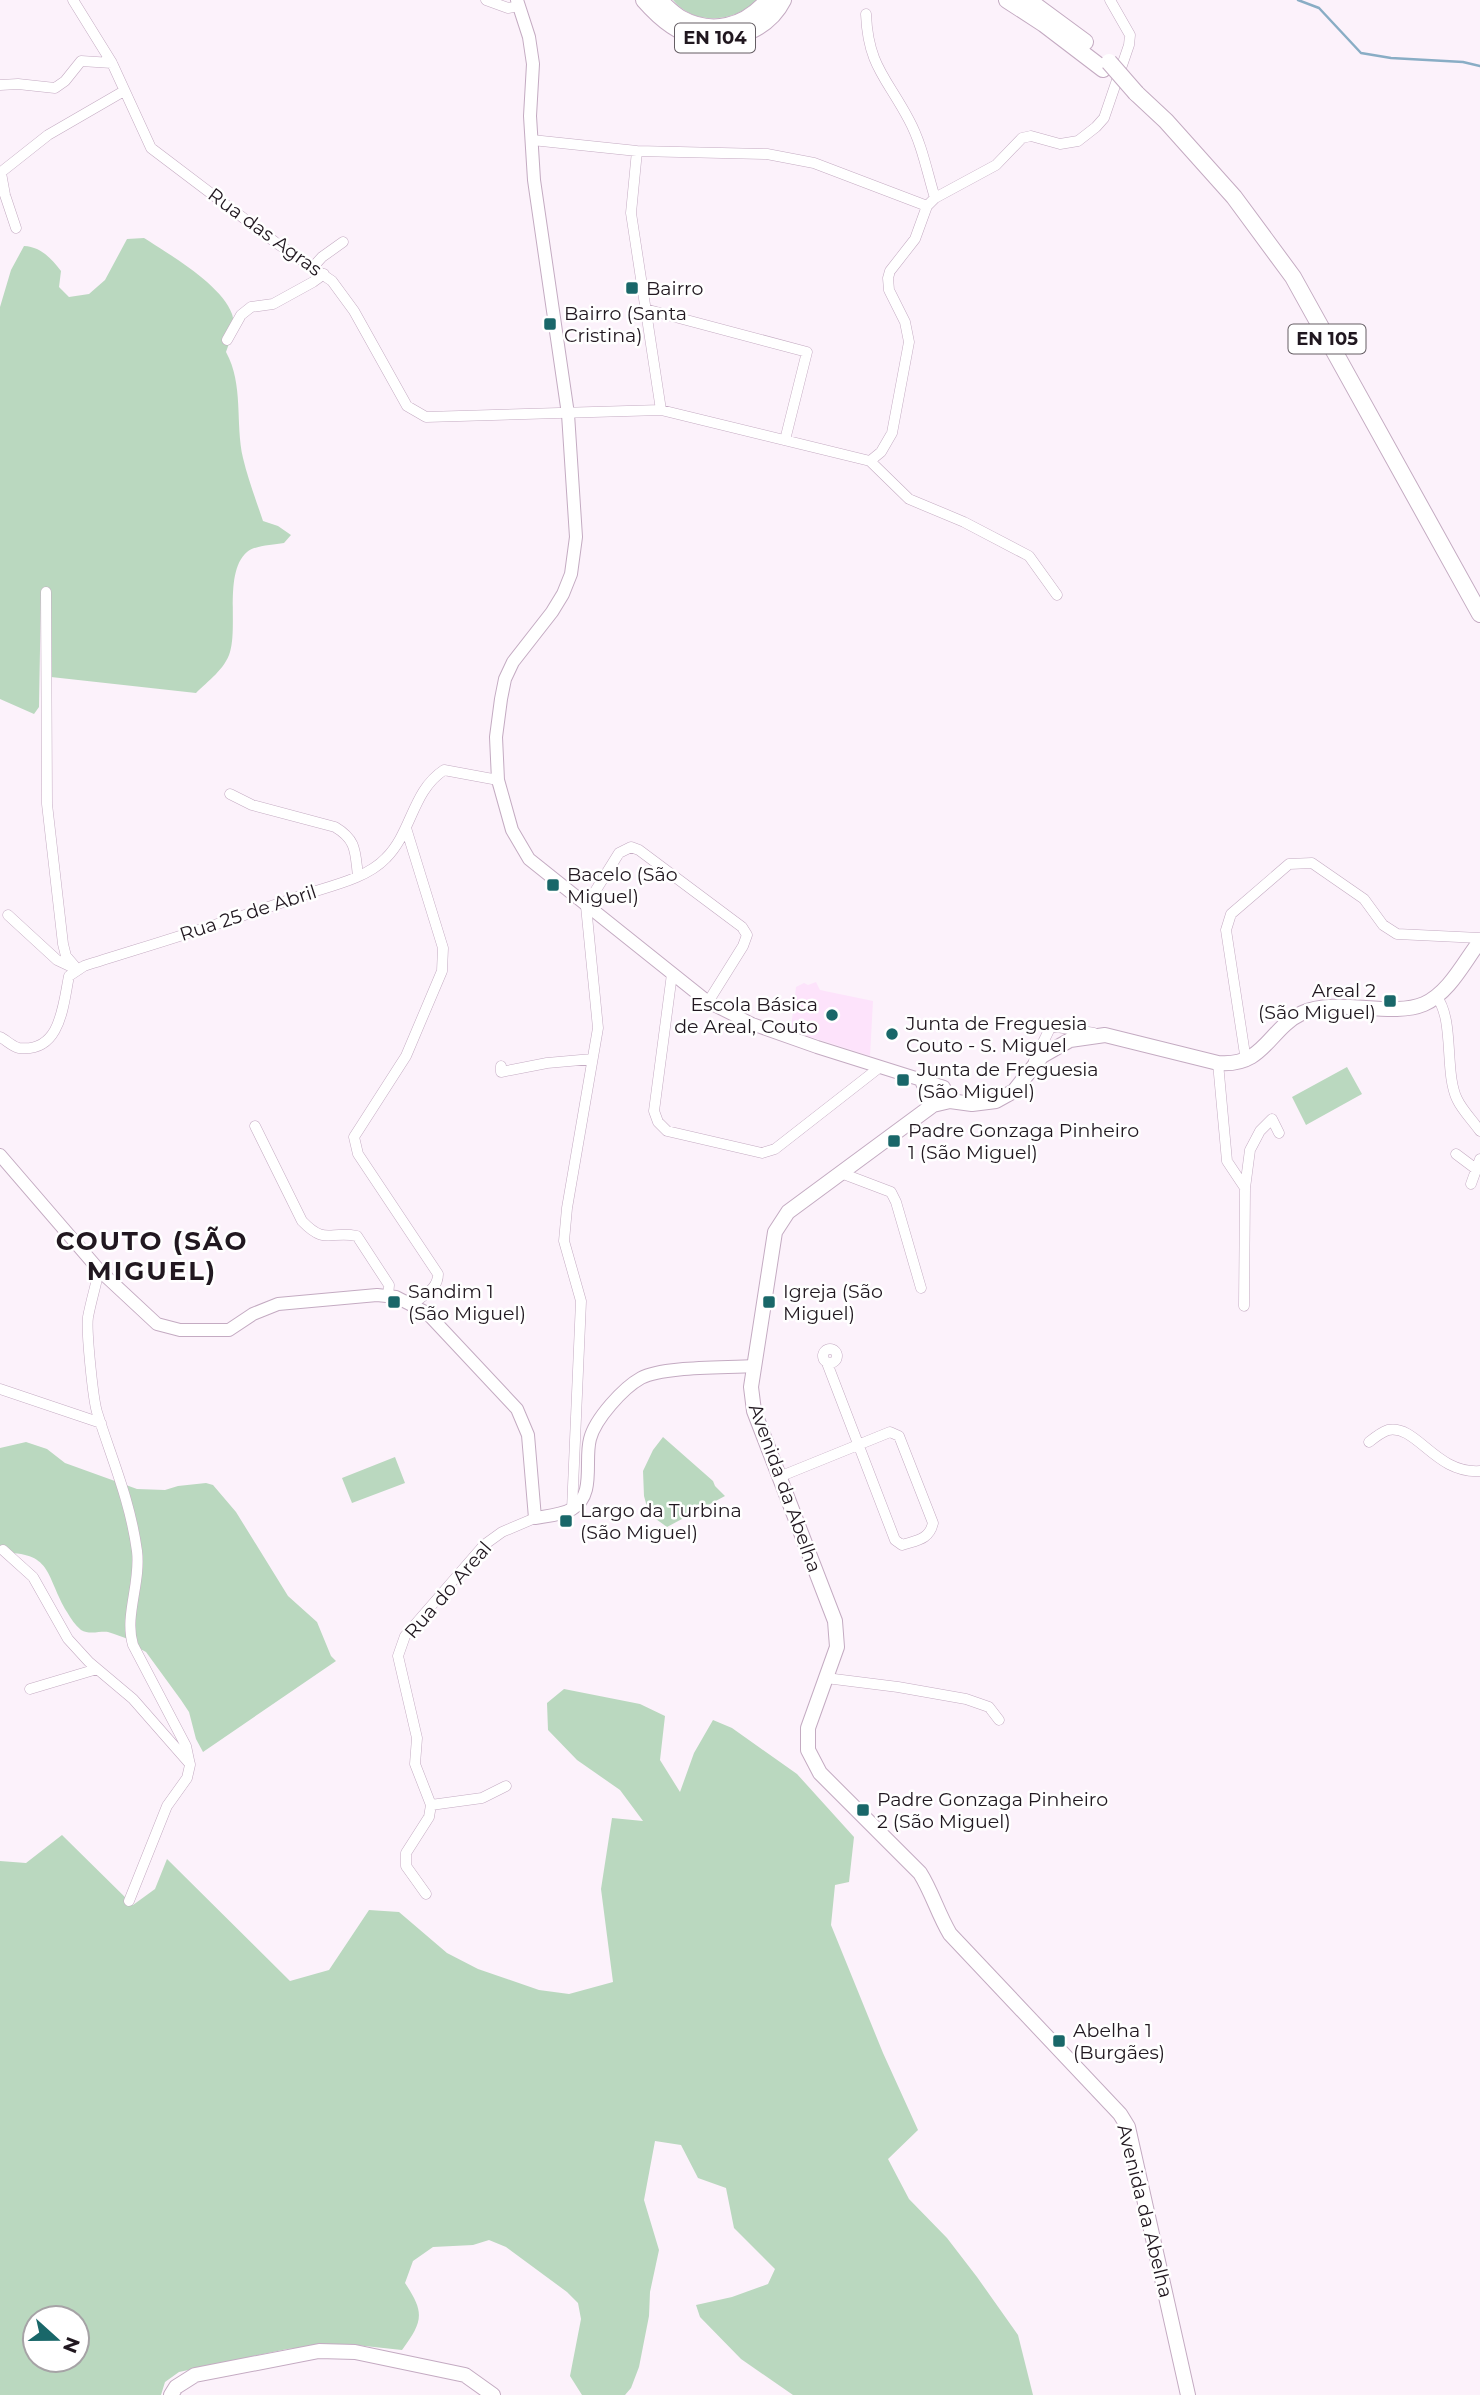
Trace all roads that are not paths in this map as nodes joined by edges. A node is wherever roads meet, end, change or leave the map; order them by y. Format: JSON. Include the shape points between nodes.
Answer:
{"nodes":[{"id":1,"x":73,"y":0,"type":"edge"},
{"id":2,"x":486,"y":0,"type":"edge"},
{"id":3,"x":645,"y":0,"type":"edge"},
{"id":4,"x":659,"y":0,"type":"edge"},
{"id":5,"x":768,"y":0,"type":"edge"},
{"id":6,"x":783,"y":0,"type":"edge"},
{"id":7,"x":1007,"y":0,"type":"edge"},
{"id":8,"x":1028,"y":0,"type":"edge"},
{"id":9,"x":1110,"y":0,"type":"edge"},
{"id":10,"x":518,"y":3,"type":"edge"},
{"id":11,"x":866,"y":14,"type":"dead end"},
{"id":12,"x":112,"y":63,"type":"junction"},
{"id":13,"x":1106,"y":66,"type":"junction"},
{"id":14,"x":0,"y":85,"type":"edge"},
{"id":15,"x":124,"y":91,"type":"junction"},
{"id":16,"x":531,"y":140,"type":"junction"},
{"id":17,"x":637,"y":151,"type":"junction"},
{"id":18,"x":0,"y":173,"type":"edge"},
{"id":19,"x":935,"y":198,"type":"junction"},
{"id":20,"x":927,"y":206,"type":"junction"},
{"id":21,"x":16,"y":228,"type":"dead end"},
{"id":22,"x":343,"y":242,"type":"dead end"},
{"id":23,"x":313,"y":267,"type":"junction"},
{"id":24,"x":324,"y":274,"type":"junction"},
{"id":25,"x":645,"y":309,"type":"junction"},
{"id":26,"x":227,"y":340,"type":"dead end"},
{"id":27,"x":661,"y":410,"type":"junction"},
{"id":28,"x":568,"y":414,"type":"junction"},
{"id":29,"x":785,"y":440,"type":"junction"},
{"id":30,"x":870,"y":461,"type":"junction"},
{"id":31,"x":46,"y":592,"type":"dead end"},
{"id":32,"x":1057,"y":595,"type":"dead end"},
{"id":33,"x":1480,"y":614,"type":"edge"},
{"id":34,"x":498,"y":780,"type":"junction"},
{"id":35,"x":230,"y":794,"type":"dead end"},
{"id":36,"x":406,"y":828,"type":"junction"},
{"id":37,"x":358,"y":876,"type":"junction"},
{"id":38,"x":586,"y":906,"type":"junction"},
{"id":39,"x":8,"y":915,"type":"dead end"},
{"id":40,"x":1480,"y":939,"type":"edge"},
{"id":41,"x":78,"y":970,"type":"junction"},
{"id":42,"x":672,"y":974,"type":"junction"},
{"id":43,"x":1436,"y":996,"type":"junction"},
{"id":44,"x":708,"y":1002,"type":"junction"},
{"id":45,"x":1105,"y":1035,"type":"junction"},
{"id":46,"x":0,"y":1037,"type":"edge"},
{"id":47,"x":592,"y":1059,"type":"junction"},
{"id":48,"x":1246,"y":1061,"type":"junction"},
{"id":49,"x":1218,"y":1062,"type":"junction"},
{"id":50,"x":501,"y":1066,"type":"dead end"},
{"id":51,"x":880,"y":1068,"type":"junction"},
{"id":52,"x":1029,"y":1072,"type":"junction"},
{"id":53,"x":920,"y":1079,"type":"junction"},
{"id":54,"x":950,"y":1101,"type":"junction"},
{"id":55,"x":933,"y":1105,"type":"junction"},
{"id":56,"x":255,"y":1126,"type":"dead end"},
{"id":57,"x":1480,"y":1131,"type":"edge"},
{"id":58,"x":1279,"y":1133,"type":"dead end"},
{"id":59,"x":1456,"y":1154,"type":"dead end"},
{"id":60,"x":0,"y":1155,"type":"edge"},
{"id":61,"x":1478,"y":1164,"type":"edge"},
{"id":62,"x":841,"y":1173,"type":"junction"},
{"id":63,"x":1471,"y":1184,"type":"dead end"},
{"id":64,"x":1245,"y":1188,"type":"junction"},
{"id":65,"x":99,"y":1270,"type":"junction"},
{"id":66,"x":921,"y":1288,"type":"dead end"},
{"id":67,"x":388,"y":1296,"type":"junction"},
{"id":68,"x":414,"y":1304,"type":"junction"},
{"id":69,"x":1244,"y":1306,"type":"dead end"},
{"id":70,"x":827,"y":1363,"type":"dead end"},
{"id":71,"x":754,"y":1366,"type":"junction"},
{"id":72,"x":0,"y":1389,"type":"edge"},
{"id":73,"x":101,"y":1423,"type":"junction"},
{"id":74,"x":1369,"y":1442,"type":"dead end"},
{"id":75,"x":857,"y":1445,"type":"junction"},
{"id":76,"x":1480,"y":1471,"type":"edge"},
{"id":77,"x":779,"y":1477,"type":"junction"},
{"id":78,"x":572,"y":1510,"type":"junction"},
{"id":79,"x":535,"y":1518,"type":"junction"},
{"id":80,"x":3,"y":1550,"type":"dead end"},
{"id":81,"x":97,"y":1668,"type":"junction"},
{"id":82,"x":826,"y":1678,"type":"junction"},
{"id":83,"x":30,"y":1689,"type":"dead end"},
{"id":84,"x":999,"y":1720,"type":"dead end"},
{"id":85,"x":190,"y":1765,"type":"junction"},
{"id":86,"x":506,"y":1786,"type":"dead end"},
{"id":87,"x":431,"y":1805,"type":"junction"},
{"id":88,"x":426,"y":1894,"type":"dead end"},
{"id":89,"x":130,"y":1902,"type":"dead end"},
{"id":90,"x":170,"y":2395,"type":"edge"},
{"id":91,"x":493,"y":2395,"type":"edge"},
{"id":92,"x":1188,"y":2395,"type":"edge"}],
"edges":[{"from":1,"to":12,"type":"street","name":"Rua das Agras"},
{"from":2,"to":10,"type":"street","via":[[508,8]]},
{"from":3,"to":6,"type":"main road","number":"EN 104","via":[[678,29],[698,37],[723,38],[747,33],[768,21]]},
{"from":4,"to":5,"type":"main road","number":"EN 104","via":[[679,18],[705,27],[726,27],[751,18]]},
{"from":7,"to":13,"type":"main road","number":"EN 105"},
{"from":8,"to":13,"type":"main road","number":"EN 105","via":[[1057,19]]},
{"from":9,"to":19,"type":"street","via":[[1130,35],[1104,118],[1078,141],[1060,144],[1022,138],[996,165]]},
{"from":10,"to":16,"type":"street","via":[[533,64]]},
{"from":11,"to":19,"type":"street","via":[[867,40],[877,67],[909,119]]},
{"from":12,"to":14,"type":"street","via":[[81,61],[55,89]]},
{"from":12,"to":15,"type":"street","name":"Rua das Agras"},
{"from":13,"to":33,"type":"main road","number":"EN 105","bridge":true,"via":[[1166,121],[1234,197],[1293,277]]},
{"from":15,"to":18,"type":"street","via":[[48,135]]},
{"from":15,"to":23,"type":"street","name":"Rua das Agras","via":[[151,148]]},
{"from":16,"to":17,"type":"street"},
{"from":16,"to":28,"type":"street"},
{"from":17,"to":20,"type":"street","via":[[767,154],[802,160]]},
{"from":17,"to":25,"type":"street","via":[[631,213]]},
{"from":18,"to":21,"type":"street"},
{"from":19,"to":20,"type":"street"},
{"from":20,"to":30,"type":"street","via":[[915,239],[888,278],[909,342],[892,433]]},
{"from":22,"to":23,"type":"street"},
{"from":23,"to":24,"type":"street","name":"Rua das Agras"},
{"from":24,"to":26,"type":"street","via":[[273,304],[251,307]]},
{"from":24,"to":28,"type":"street","name":"Rua das Agras","via":[[354,311],[407,406],[416,412],[426,417]]},
{"from":25,"to":27,"type":"street"},
{"from":25,"to":29,"type":"street","via":[[807,352]]},
{"from":27,"to":28,"type":"street"},
{"from":27,"to":29,"type":"street"},
{"from":28,"to":34,"type":"street","via":[[576,537],[572,574],[552,612],[505,679],[496,737]]},
{"from":29,"to":30,"type":"street"},
{"from":30,"to":32,"type":"street","via":[[909,499],[1029,556]]},
{"from":31,"to":41,"type":"street","via":[[47,804],[63,944]]},
{"from":34,"to":36,"type":"street","name":"Rua 25 de Abril","via":[[444,770],[431,778]]},
{"from":34,"to":38,"type":"street","via":[[519,845],[529,859]]},
{"from":35,"to":37,"type":"street","via":[[346,834],[353,842]]},
{"from":36,"to":37,"type":"street","name":"Rua 25 de Abril","via":[[386,859]]},
{"from":36,"to":68,"type":"street","via":[[443,948],[442,971],[406,1056],[354,1137],[358,1154],[438,1274],[438,1282]]},
{"from":37,"to":41,"type":"street","name":"Rua 25 de Abril"},
{"from":38,"to":42,"type":"street"},
{"from":38,"to":44,"type":"street","via":[[619,853],[631,847],[742,927],[747,934],[743,946]]},
{"from":38,"to":47,"type":"street","via":[[597,1028]]},
{"from":39,"to":41,"type":"street","via":[[57,960]]},
{"from":40,"to":43,"type":"main road"},
{"from":40,"to":48,"type":"street","via":[[1397,934],[1383,925],[1364,899],[1312,863],[1289,864],[1231,914],[1226,930]]},
{"from":41,"to":46,"type":"street","via":[[69,976],[57,1031],[43,1045],[19,1048]]},
{"from":42,"to":44,"type":"street"},
{"from":42,"to":51,"type":"street","via":[[654,1111],[667,1131],[762,1153],[775,1149]]},
{"from":43,"to":48,"type":"main road","via":[[1410,1007],[1318,1007],[1299,1014]]},
{"from":43,"to":57,"type":"street","via":[[1445,1011],[1456,1098]]},
{"from":44,"to":51,"type":"street","via":[[752,1024]]},
{"from":45,"to":49,"type":"main road","name":"Avenida da Abelha"},
{"from":45,"to":52,"type":"main road","name":"Avenida da Abelha","via":[[1070,1040],[1042,1056]]},
{"from":45,"to":52,"type":"street","via":[[1051,1026]]},
{"from":47,"to":50,"type":"street","via":[[501,1072]]},
{"from":47,"to":78,"type":"street","via":[[564,1241],[582,1301]]},
{"from":48,"to":49,"type":"main road","name":"Avenida da Abelha"},
{"from":49,"to":64,"type":"street","via":[[1227,1161]]},
{"from":51,"to":53,"type":"street"},
{"from":52,"to":54,"type":"main road","name":"Avenida da Abelha","via":[[1014,1091],[996,1101]]},
{"from":53,"to":54,"type":"street","via":[[944,1087]]},
{"from":53,"to":55,"type":"street"},
{"from":54,"to":55,"type":"main road","name":"Avenida da Abelha"},
{"from":55,"to":62,"type":"main road","name":"Avenida da Abelha"},
{"from":56,"to":67,"type":"street","via":[[302,1221],[322,1236],[357,1236],[389,1285]]},
{"from":58,"to":64,"type":"street","via":[[1272,1119],[1260,1132],[1250,1150]]},
{"from":59,"to":61,"type":"street"},
{"from":60,"to":65,"type":"street"},
{"from":61,"to":63,"type":"street"},
{"from":62,"to":66,"type":"street","via":[[891,1192]]},
{"from":62,"to":71,"type":"main road","name":"Avenida da Abelha","via":[[788,1212],[775,1232]]},
{"from":64,"to":69,"type":"street"},
{"from":65,"to":67,"type":"street","via":[[157,1324],[180,1330],[229,1330],[278,1304]]},
{"from":65,"to":73,"type":"street","via":[[88,1320]]},
{"from":67,"to":68,"type":"street"},
{"from":68,"to":79,"type":"street","via":[[517,1409],[528,1435]]},
{"from":70,"to":75,"type":"street"},
{"from":71,"to":77,"type":"main road","name":"Avenida da Abelha","via":[[754,1412]]},
{"from":71,"to":78,"type":"street","via":[[656,1372],[640,1379],[600,1415],[590,1439],[586,1491]]},
{"from":72,"to":73,"type":"street"},
{"from":73,"to":85,"type":"street","via":[[126,1494],[137,1551],[130,1636],[186,1746]]},
{"from":74,"to":76,"type":"street","via":[[1388,1430],[1408,1432],[1452,1467]]},
{"from":75,"to":75,"type":"street","via":[[890,1432],[899,1436],[933,1523],[926,1537],[902,1545],[896,1541]]},
{"from":75,"to":77,"type":"street"},
{"from":77,"to":82,"type":"main road","name":"Avenida da Abelha","via":[[835,1621],[837,1647]]},
{"from":78,"to":79,"type":"street","name":"Rua do Areal"},
{"from":79,"to":87,"type":"street","name":"Rua do Areal","via":[[484,1545],[405,1636],[398,1656],[417,1738],[415,1764]]},
{"from":80,"to":81,"type":"street","via":[[33,1577],[68,1639]]},
{"from":81,"to":83,"type":"street"},
{"from":81,"to":85,"type":"street","via":[[132,1699]]},
{"from":82,"to":84,"type":"street","via":[[966,1699],[989,1707]]},
{"from":82,"to":92,"type":"main road","name":"Avenida da Abelha","via":[[808,1728],[808,1750],[820,1773],[920,1873],[950,1934],[1121,2114],[1128,2127]]},
{"from":85,"to":89,"type":"street","via":[[187,1778],[167,1806]]},
{"from":86,"to":87,"type":"street","via":[[482,1798]]},
{"from":87,"to":88,"type":"street","via":[[406,1853],[406,1866]]},
{"from":90,"to":91,"type":"main road","via":[[195,2375],[318,2351],[355,2352],[465,2375]]}]}
